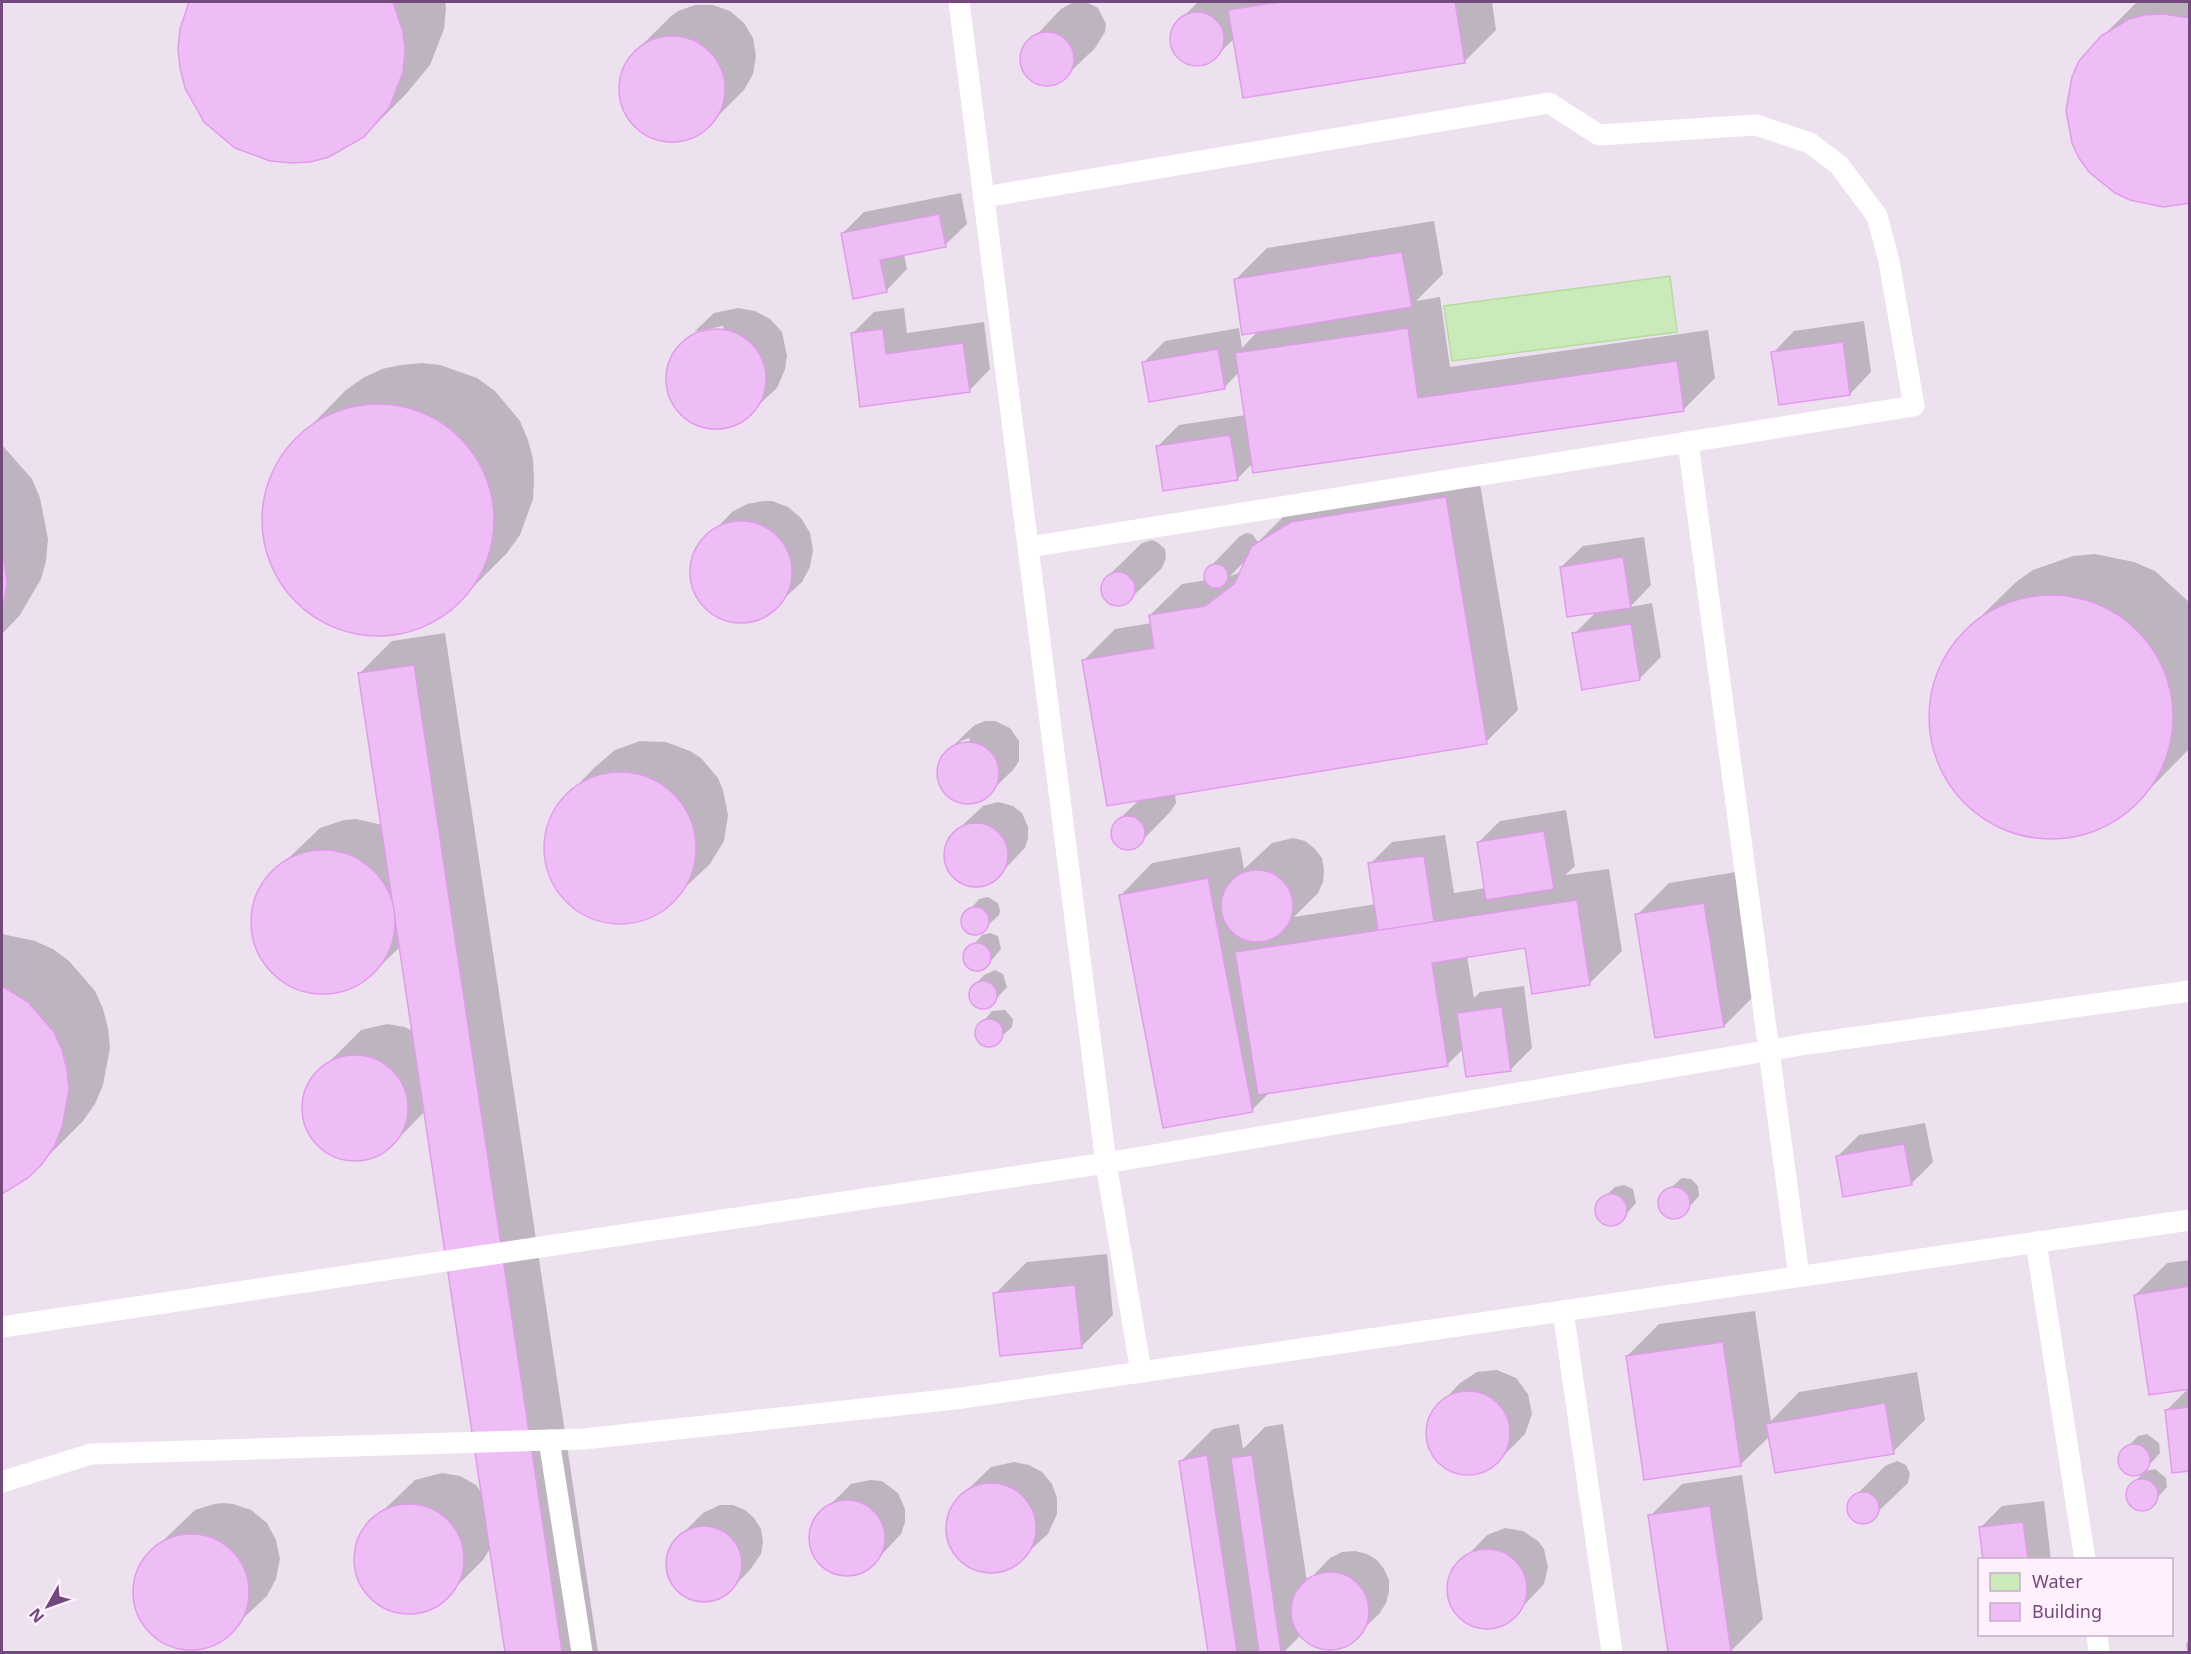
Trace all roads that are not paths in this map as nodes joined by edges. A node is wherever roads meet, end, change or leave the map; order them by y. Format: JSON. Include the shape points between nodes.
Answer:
{"nodes":[{"id":1,"x":959,"y":2,"type":"edge"},
{"id":2,"x":984,"y":197,"type":"junction"},
{"id":3,"x":1689,"y":442,"type":"junction"},
{"id":4,"x":1029,"y":547,"type":"junction"},
{"id":5,"x":2190,"y":991,"type":"edge"},
{"id":6,"x":1769,"y":1050,"type":"junction"},
{"id":7,"x":1106,"y":1163,"type":"junction"},
{"id":8,"x":2190,"y":1220,"type":"edge"},
{"id":9,"x":2036,"y":1242,"type":"junction"},
{"id":10,"x":1799,"y":1276,"type":"junction"},
{"id":11,"x":1563,"y":1311,"type":"junction"},
{"id":12,"x":2,"y":1327,"type":"edge"},
{"id":13,"x":1141,"y":1372,"type":"junction"},
{"id":14,"x":549,"y":1440,"type":"junction"},
{"id":15,"x":2,"y":1482,"type":"edge"},
{"id":16,"x":2085,"y":1558,"type":"edge"},
{"id":17,"x":2097,"y":1636,"type":"edge"},
{"id":18,"x":582,"y":1653,"type":"edge"},
{"id":19,"x":1612,"y":1653,"type":"edge"},
{"id":20,"x":2100,"y":1653,"type":"edge"}],
"edges":[{"from":1,"to":2,"type":"lane"},
{"from":2,"to":3,"type":"lane","via":[[1549,104],[1599,135],[1756,125],[1810,143],[1839,165],[1877,216],[1889,261],[1914,406]]},
{"from":2,"to":4,"type":"lane"},
{"from":3,"to":4,"type":"lane"},
{"from":3,"to":6,"type":"lane"},
{"from":4,"to":7,"type":"lane"},
{"from":5,"to":6,"type":"lane"},
{"from":6,"to":7,"type":"lane"},
{"from":6,"to":10,"type":"lane"},
{"from":7,"to":12,"type":"lane"},
{"from":7,"to":13,"type":"lane"},
{"from":8,"to":9,"type":"lane"},
{"from":9,"to":10,"type":"lane"},
{"from":9,"to":16,"type":"lane"},
{"from":10,"to":11,"type":"lane"},
{"from":11,"to":13,"type":"lane"},
{"from":11,"to":19,"type":"lane"},
{"from":13,"to":14,"type":"lane","via":[[955,1399]]},
{"from":14,"to":15,"type":"lane","via":[[91,1454]]},
{"from":14,"to":18,"type":"lane"},
{"from":17,"to":20,"type":"lane"}]}
